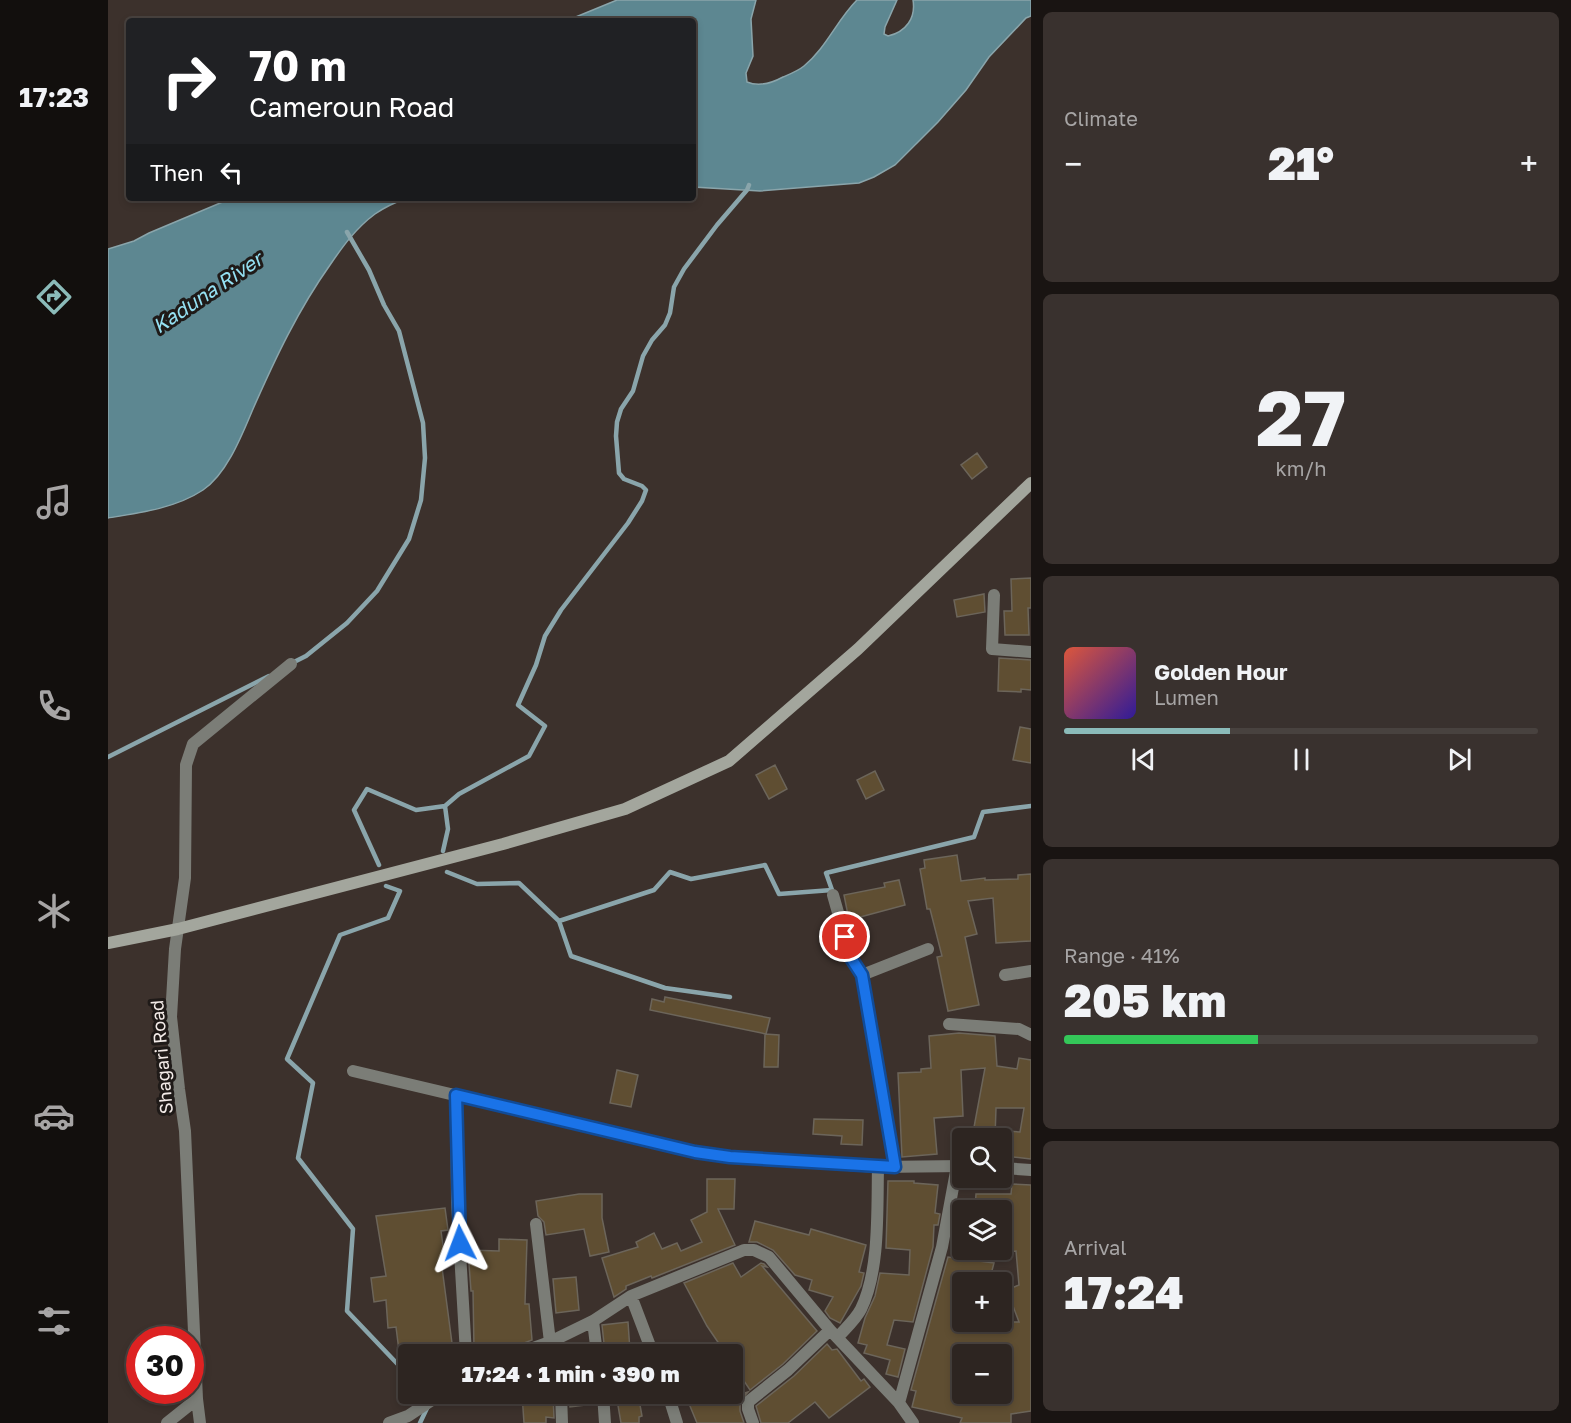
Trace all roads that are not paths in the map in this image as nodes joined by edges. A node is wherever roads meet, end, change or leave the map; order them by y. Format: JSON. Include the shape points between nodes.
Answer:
{"nodes":[{"id":1,"x":1031,"y":483,"type":"edge"},
{"id":2,"x":994,"y":595,"type":"dead end"},
{"id":3,"x":1031,"y":652,"type":"edge"},
{"id":4,"x":291,"y":664,"type":"dead end"},
{"id":5,"x":833,"y":895,"type":"dead end"},
{"id":6,"x":178,"y":929,"type":"junction"},
{"id":7,"x":108,"y":943,"type":"edge"},
{"id":8,"x":928,"y":949,"type":"dead end"},
{"id":9,"x":1031,"y":971,"type":"edge"},
{"id":10,"x":862,"y":975,"type":"junction"},
{"id":11,"x":1005,"y":975,"type":"dead end"},
{"id":12,"x":949,"y":1024,"type":"dead end"},
{"id":13,"x":1031,"y":1035,"type":"edge"},
{"id":14,"x":353,"y":1071,"type":"dead end"},
{"id":15,"x":456,"y":1095,"type":"junction"},
{"id":16,"x":952,"y":1166,"type":"edge"},
{"id":17,"x":878,"y":1167,"type":"junction"},
{"id":18,"x":895,"y":1167,"type":"junction"},
{"id":19,"x":1012,"y":1169,"type":"edge"},
{"id":20,"x":1031,"y":1170,"type":"edge"},
{"id":21,"x":955,"y":1188,"type":"edge"},
{"id":22,"x":536,"y":1224,"type":"dead end"},
{"id":23,"x":631,"y":1296,"type":"junction"},
{"id":24,"x":593,"y":1321,"type":"junction"},
{"id":25,"x":194,"y":1326,"type":"edge"},
{"id":26,"x":834,"y":1334,"type":"junction"},
{"id":27,"x":465,"y":1344,"type":"edge"},
{"id":28,"x":551,"y":1344,"type":"edge"},
{"id":29,"x":558,"y":1344,"type":"edge"},
{"id":30,"x":596,"y":1344,"type":"edge"},
{"id":31,"x":649,"y":1344,"type":"edge"},
{"id":32,"x":899,"y":1402,"type":"junction"},
{"id":33,"x":191,"y":1404,"type":"edge"},
{"id":34,"x":198,"y":1404,"type":"edge"},
{"id":35,"x":427,"y":1404,"type":"edge"},
{"id":36,"x":561,"y":1404,"type":"edge"},
{"id":37,"x":604,"y":1404,"type":"edge"},
{"id":38,"x":671,"y":1404,"type":"edge"},
{"id":39,"x":167,"y":1423,"type":"edge"},
{"id":40,"x":200,"y":1423,"type":"edge"},
{"id":41,"x":389,"y":1423,"type":"edge"},
{"id":42,"x":562,"y":1423,"type":"edge"},
{"id":43,"x":605,"y":1423,"type":"edge"},
{"id":44,"x":677,"y":1423,"type":"edge"},
{"id":45,"x":753,"y":1423,"type":"edge"},
{"id":46,"x":914,"y":1423,"type":"edge"}],
"edges":[{"from":1,"to":6,"type":"street","via":[[858,649],[729,761],[625,809]]},
{"from":2,"to":3,"type":"street","via":[[992,649]]},
{"from":4,"to":6,"type":"street","name":"Shagari Road","via":[[193,744],[186,765],[185,878]]},
{"from":5,"to":10,"type":"street","via":[[851,958]]},
{"from":6,"to":7,"type":"street"},
{"from":6,"to":25,"type":"street","name":"Shagari Road","via":[[171,1017],[186,1131]]},
{"from":8,"to":10,"type":"street"},
{"from":9,"to":11,"type":"street"},
{"from":10,"to":18,"type":"street"},
{"from":12,"to":13,"type":"street","via":[[1019,1029]]},
{"from":14,"to":15,"type":"street"},
{"from":15,"to":17,"type":"street","via":[[695,1152]]},
{"from":15,"to":27,"type":"street","via":[[457,1202]]},
{"from":16,"to":18,"type":"street"},
{"from":17,"to":18,"type":"street"},
{"from":17,"to":26,"type":"street","via":[[877,1243],[868,1288],[861,1310]]},
{"from":19,"to":20,"type":"street"},
{"from":21,"to":32,"type":"street"},
{"from":22,"to":28,"type":"street"},
{"from":23,"to":24,"type":"street"},
{"from":23,"to":26,"type":"street","via":[[744,1250],[754,1250],[769,1257]]},
{"from":23,"to":31,"type":"street"},
{"from":24,"to":29,"type":"street"},
{"from":24,"to":30,"type":"street"},
{"from":26,"to":32,"type":"street"},
{"from":26,"to":45,"type":"street","via":[[748,1402]]},
{"from":32,"to":46,"type":"street"},
{"from":33,"to":39,"type":"street"},
{"from":34,"to":40,"type":"street","name":"Shagari Road"},
{"from":35,"to":41,"type":"street"},
{"from":36,"to":42,"type":"street"},
{"from":37,"to":43,"type":"street"},
{"from":38,"to":44,"type":"street"}]}
